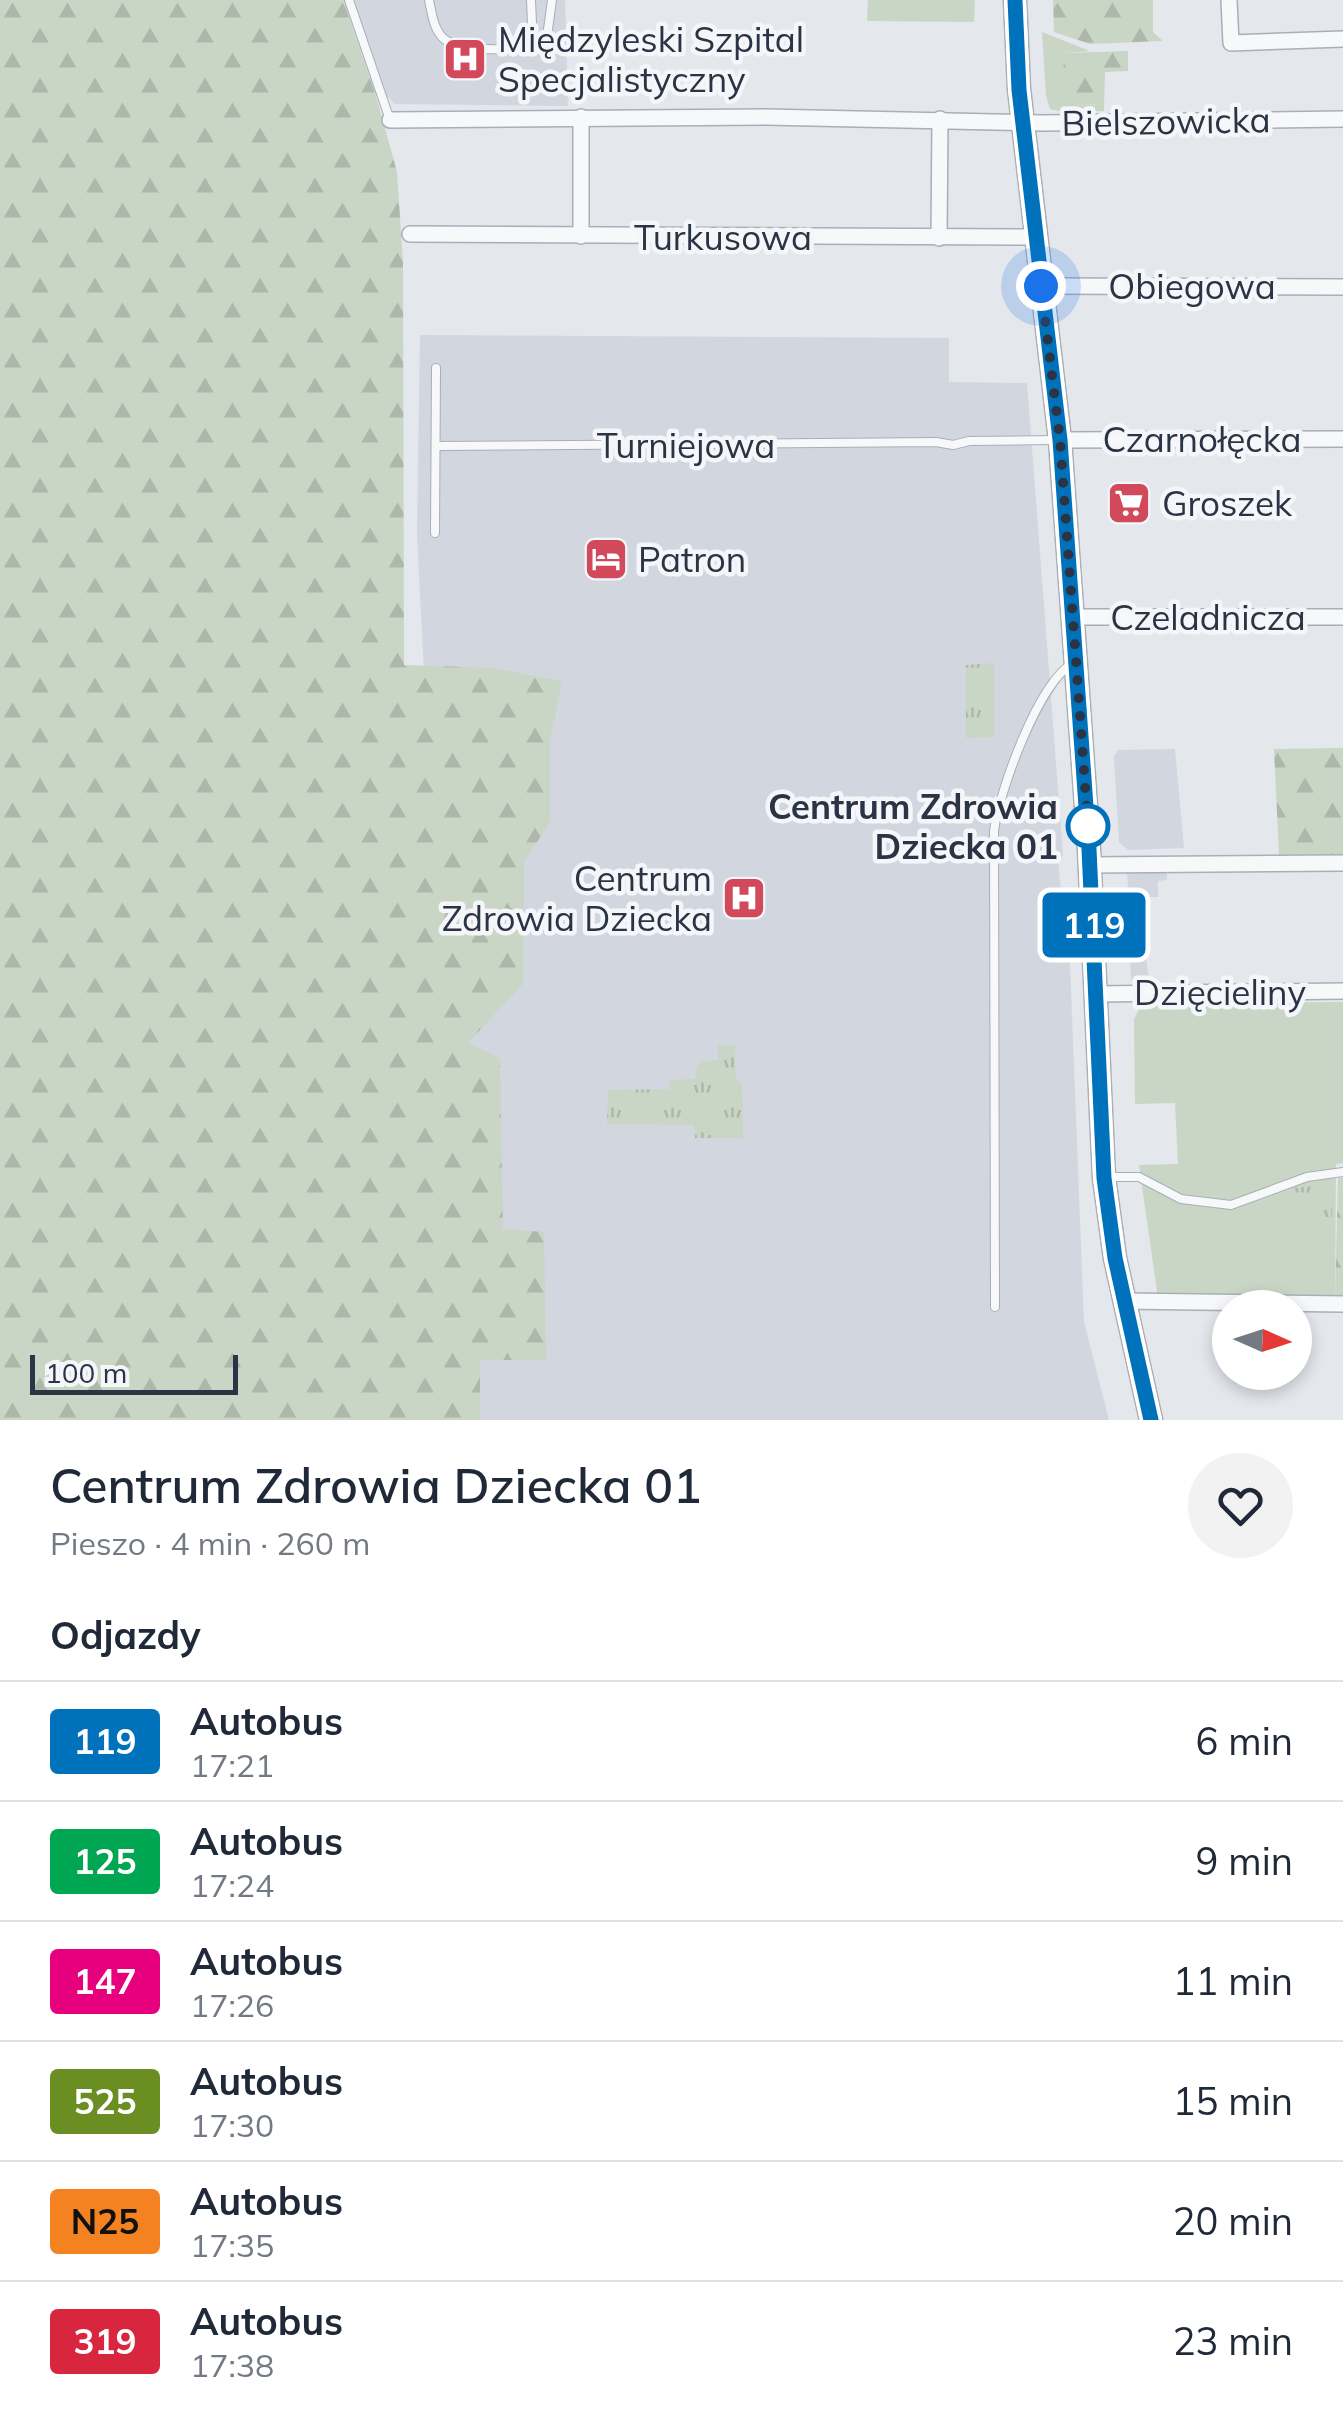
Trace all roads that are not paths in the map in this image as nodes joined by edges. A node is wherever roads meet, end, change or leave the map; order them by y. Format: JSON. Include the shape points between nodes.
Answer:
{"nodes":[{"id":1,"x":349,"y":0,"type":"edge"},
{"id":2,"x":429,"y":0,"type":"edge"},
{"id":3,"x":532,"y":0,"type":"edge"},
{"id":4,"x":552,"y":0,"type":"edge"},
{"id":5,"x":1015,"y":0,"type":"edge"},
{"id":6,"x":1230,"y":0,"type":"edge"},
{"id":7,"x":1343,"y":39,"type":"edge"},
{"id":8,"x":532,"y":47,"type":"junction"},
{"id":9,"x":582,"y":117,"type":"junction"},
{"id":10,"x":940,"y":119,"type":"junction"},
{"id":11,"x":1343,"y":119,"type":"edge"},
{"id":12,"x":390,"y":120,"type":"joint"},
{"id":13,"x":1023,"y":120,"type":"junction"},
{"id":14,"x":410,"y":234,"type":"dead end"},
{"id":15,"x":581,"y":236,"type":"junction"},
{"id":16,"x":1036,"y":237,"type":"junction"},
{"id":17,"x":939,"y":238,"type":"junction"},
{"id":18,"x":1041,"y":286,"type":"junction"},
{"id":19,"x":1343,"y":286,"type":"edge"},
{"id":20,"x":436,"y":368,"type":"dead end"},
{"id":21,"x":1343,"y":438,"type":"edge"},
{"id":22,"x":1060,"y":440,"type":"junction"},
{"id":23,"x":436,"y":446,"type":"junction"},
{"id":24,"x":435,"y":533,"type":"dead end"},
{"id":25,"x":1073,"y":617,"type":"junction"},
{"id":26,"x":1343,"y":617,"type":"edge"},
{"id":27,"x":1076,"y":662,"type":"junction"},
{"id":28,"x":1343,"y":863,"type":"edge"},
{"id":29,"x":1090,"y":865,"type":"junction"},
{"id":30,"x":1343,"y":991,"type":"edge"},
{"id":31,"x":1097,"y":994,"type":"junction"},
{"id":32,"x":1343,"y":1172,"type":"edge"},
{"id":33,"x":1104,"y":1178,"type":"junction"},
{"id":34,"x":1124,"y":1301,"type":"junction"},
{"id":35,"x":1343,"y":1304,"type":"edge"},
{"id":36,"x":995,"y":1307,"type":"dead end"},
{"id":37,"x":1151,"y":1420,"type":"edge"}],
"edges":[{"from":1,"to":12,"type":"lane"},
{"from":2,"to":8,"type":"lane","via":[[436,30],[451,44]]},
{"from":3,"to":8,"type":"lane"},
{"from":4,"to":8,"type":"lane","via":[[546,44]]},
{"from":5,"to":13,"type":"street"},
{"from":6,"to":7,"type":"street","via":[[1231,43]]},
{"from":9,"to":10,"type":"street","name":"Bielszowicka"},
{"from":9,"to":12,"type":"street","name":"Bielszowicka"},
{"from":9,"to":15,"type":"street"},
{"from":10,"to":13,"type":"street","name":"Bielszowicka"},
{"from":10,"to":17,"type":"street"},
{"from":11,"to":13,"type":"street","name":"Bielszowicka"},
{"from":13,"to":16,"type":"street"},
{"from":14,"to":15,"type":"street","name":"Turkusowa"},
{"from":15,"to":17,"type":"street","name":"Turkusowa"},
{"from":16,"to":17,"type":"street","name":"Turkusowa"},
{"from":16,"to":18,"type":"street"},
{"from":18,"to":19,"type":"street","name":"Obiegowa"},
{"from":18,"to":22,"type":"street"},
{"from":20,"to":23,"type":"lane"},
{"from":21,"to":22,"type":"street","name":"Czarnołęcka"},
{"from":22,"to":23,"type":"lane","name":"Turniejowa"},
{"from":22,"to":25,"type":"street"},
{"from":23,"to":24,"type":"lane"},
{"from":25,"to":26,"type":"street","name":"Czeladnicza"},
{"from":25,"to":27,"type":"street"},
{"from":27,"to":29,"type":"street"},
{"from":27,"to":36,"type":"lane","via":[[1053,681],[1004,781],[994,832]]},
{"from":28,"to":29,"type":"street"},
{"from":29,"to":31,"type":"street"},
{"from":30,"to":31,"type":"street","name":"Dzięcieliny"},
{"from":31,"to":33,"type":"street"},
{"from":32,"to":33,"type":"lane","via":[[1306,1176],[1231,1205],[1181,1198],[1139,1176]]},
{"from":33,"to":34,"type":"street"},
{"from":34,"to":35,"type":"street"},
{"from":34,"to":37,"type":"street"}]}
